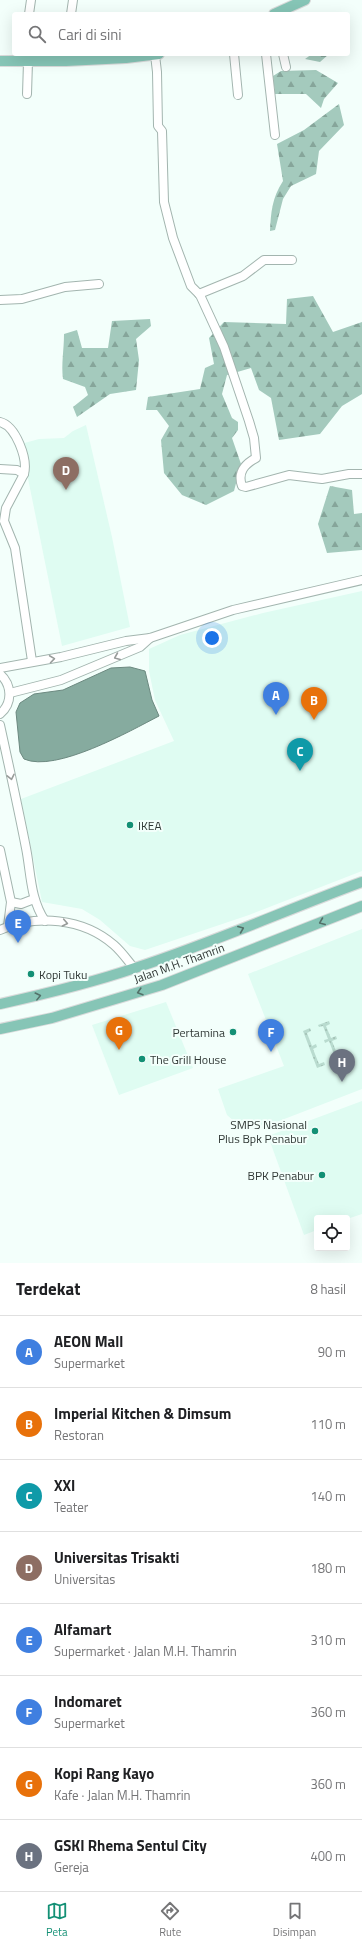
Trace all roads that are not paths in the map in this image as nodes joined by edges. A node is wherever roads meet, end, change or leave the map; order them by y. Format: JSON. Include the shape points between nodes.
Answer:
{"nodes":[{"id":1,"x":31,"y":0,"type":"edge"},
{"id":2,"x":73,"y":0,"type":"edge"},
{"id":3,"x":305,"y":0,"type":"edge"},
{"id":4,"x":29,"y":12,"type":"edge"},
{"id":5,"x":71,"y":12,"type":"edge"},
{"id":6,"x":278,"y":12,"type":"edge"},
{"id":7,"x":142,"y":56,"type":"edge"},
{"id":8,"x":157,"y":56,"type":"edge"},
{"id":9,"x":234,"y":56,"type":"edge"},
{"id":10,"x":266,"y":56,"type":"edge"},
{"id":11,"x":283,"y":56,"type":"edge"},
{"id":12,"x":66,"y":57,"type":"edge"},
{"id":13,"x":25,"y":59,"type":"edge"},
{"id":14,"x":0,"y":61,"type":"edge"},
{"id":15,"x":286,"y":67,"type":"dead end"},
{"id":16,"x":27,"y":94,"type":"dead end"},
{"id":17,"x":238,"y":95,"type":"dead end"},
{"id":18,"x":275,"y":135,"type":"dead end"},
{"id":19,"x":292,"y":260,"type":"dead end"},
{"id":20,"x":99,"y":284,"type":"dead end"},
{"id":21,"x":199,"y":294,"type":"junction"},
{"id":22,"x":0,"y":300,"type":"edge"},
{"id":23,"x":0,"y":422,"type":"edge"},
{"id":24,"x":0,"y":469,"type":"edge"},
{"id":25,"x":24,"y":474,"type":"junction"},
{"id":26,"x":362,"y":474,"type":"edge"},
{"id":27,"x":362,"y":580,"type":"edge"},
{"id":28,"x":150,"y":638,"type":"junction"},
{"id":29,"x":32,"y":662,"type":"junction"},
{"id":30,"x":0,"y":668,"type":"edge"},
{"id":31,"x":0,"y":674,"type":"edge"},
{"id":32,"x":10,"y":693,"type":"junction"},
{"id":33,"x":0,"y":714,"type":"edge"},
{"id":34,"x":0,"y":725,"type":"edge"},
{"id":35,"x":0,"y":850,"type":"edge"},
{"id":36,"x":362,"y":882,"type":"edge"},
{"id":37,"x":34,"y":899,"type":"junction"},
{"id":38,"x":11,"y":902,"type":"junction"},
{"id":39,"x":362,"y":906,"type":"edge"},
{"id":40,"x":45,"y":921,"type":"junction"},
{"id":41,"x":8,"y":926,"type":"junction"},
{"id":42,"x":0,"y":930,"type":"edge"},
{"id":43,"x":134,"y":968,"type":"junction"},
{"id":44,"x":0,"y":1004,"type":"edge"},
{"id":45,"x":0,"y":1029,"type":"edge"}],
"edges":[{"from":1,"to":4,"type":"street"},
{"from":2,"to":5,"type":"street"},
{"from":3,"to":6,"type":"main road"},
{"from":7,"to":12,"type":"main road"},
{"from":8,"to":21,"type":"street","via":[[158,126],[162,131],[164,202],[177,250],[191,286]]},
{"from":9,"to":17,"type":"street"},
{"from":10,"to":18,"type":"street"},
{"from":11,"to":15,"type":"street"},
{"from":12,"to":13,"type":"main road"},
{"from":13,"to":14,"type":"main road"},
{"from":13,"to":16,"type":"street"},
{"from":19,"to":21,"type":"street","via":[[264,260],[244,276]]},
{"from":20,"to":22,"type":"street","via":[[65,287],[22,299]]},
{"from":21,"to":26,"type":"street","via":[[224,347],[254,438],[256,458],[247,463],[242,470],[242,486],[289,475],[322,479],[345,474]]},
{"from":23,"to":25,"type":"street","via":[[8,426],[21,446],[25,458]]},
{"from":24,"to":25,"type":"street","via":[[17,470]]},
{"from":25,"to":29,"type":"street","via":[[6,508],[4,521],[15,548]]},
{"from":27,"to":28,"type":"street","via":[[233,610]]},
{"from":29,"to":28,"type":"street","one_way":true},
{"from":28,"to":32,"type":"street","one_way":true,"via":[[140,647],[61,680]]},
{"from":29,"to":30,"type":"street"},
{"from":31,"to":32,"type":"street","via":[[7,682]]},
{"from":32,"to":33,"type":"street","via":[[8,703]]},
{"from":34,"to":37,"type":"street","one_way":true,"via":[[27,850]]},
{"from":35,"to":38,"type":"street"},
{"from":43,"to":36,"type":"main road","name":"Jalan M.H. Thamrin","one_way":true},
{"from":37,"to":38,"type":"street","via":[[21,904]]},
{"from":37,"to":40,"type":"street"},
{"from":38,"to":41,"type":"street"},
{"from":39,"to":45,"type":"main road","name":"Jalan M.H. Thamrin","one_way":true,"via":[[162,985],[52,1018]]},
{"from":40,"to":41,"type":"street","via":[[32,920]]},
{"from":40,"to":43,"type":"street","one_way":true,"via":[[86,928],[114,945]]},
{"from":41,"to":42,"type":"street"},
{"from":44,"to":43,"type":"main road","name":"Jalan M.H. Thamrin","one_way":true}]}
